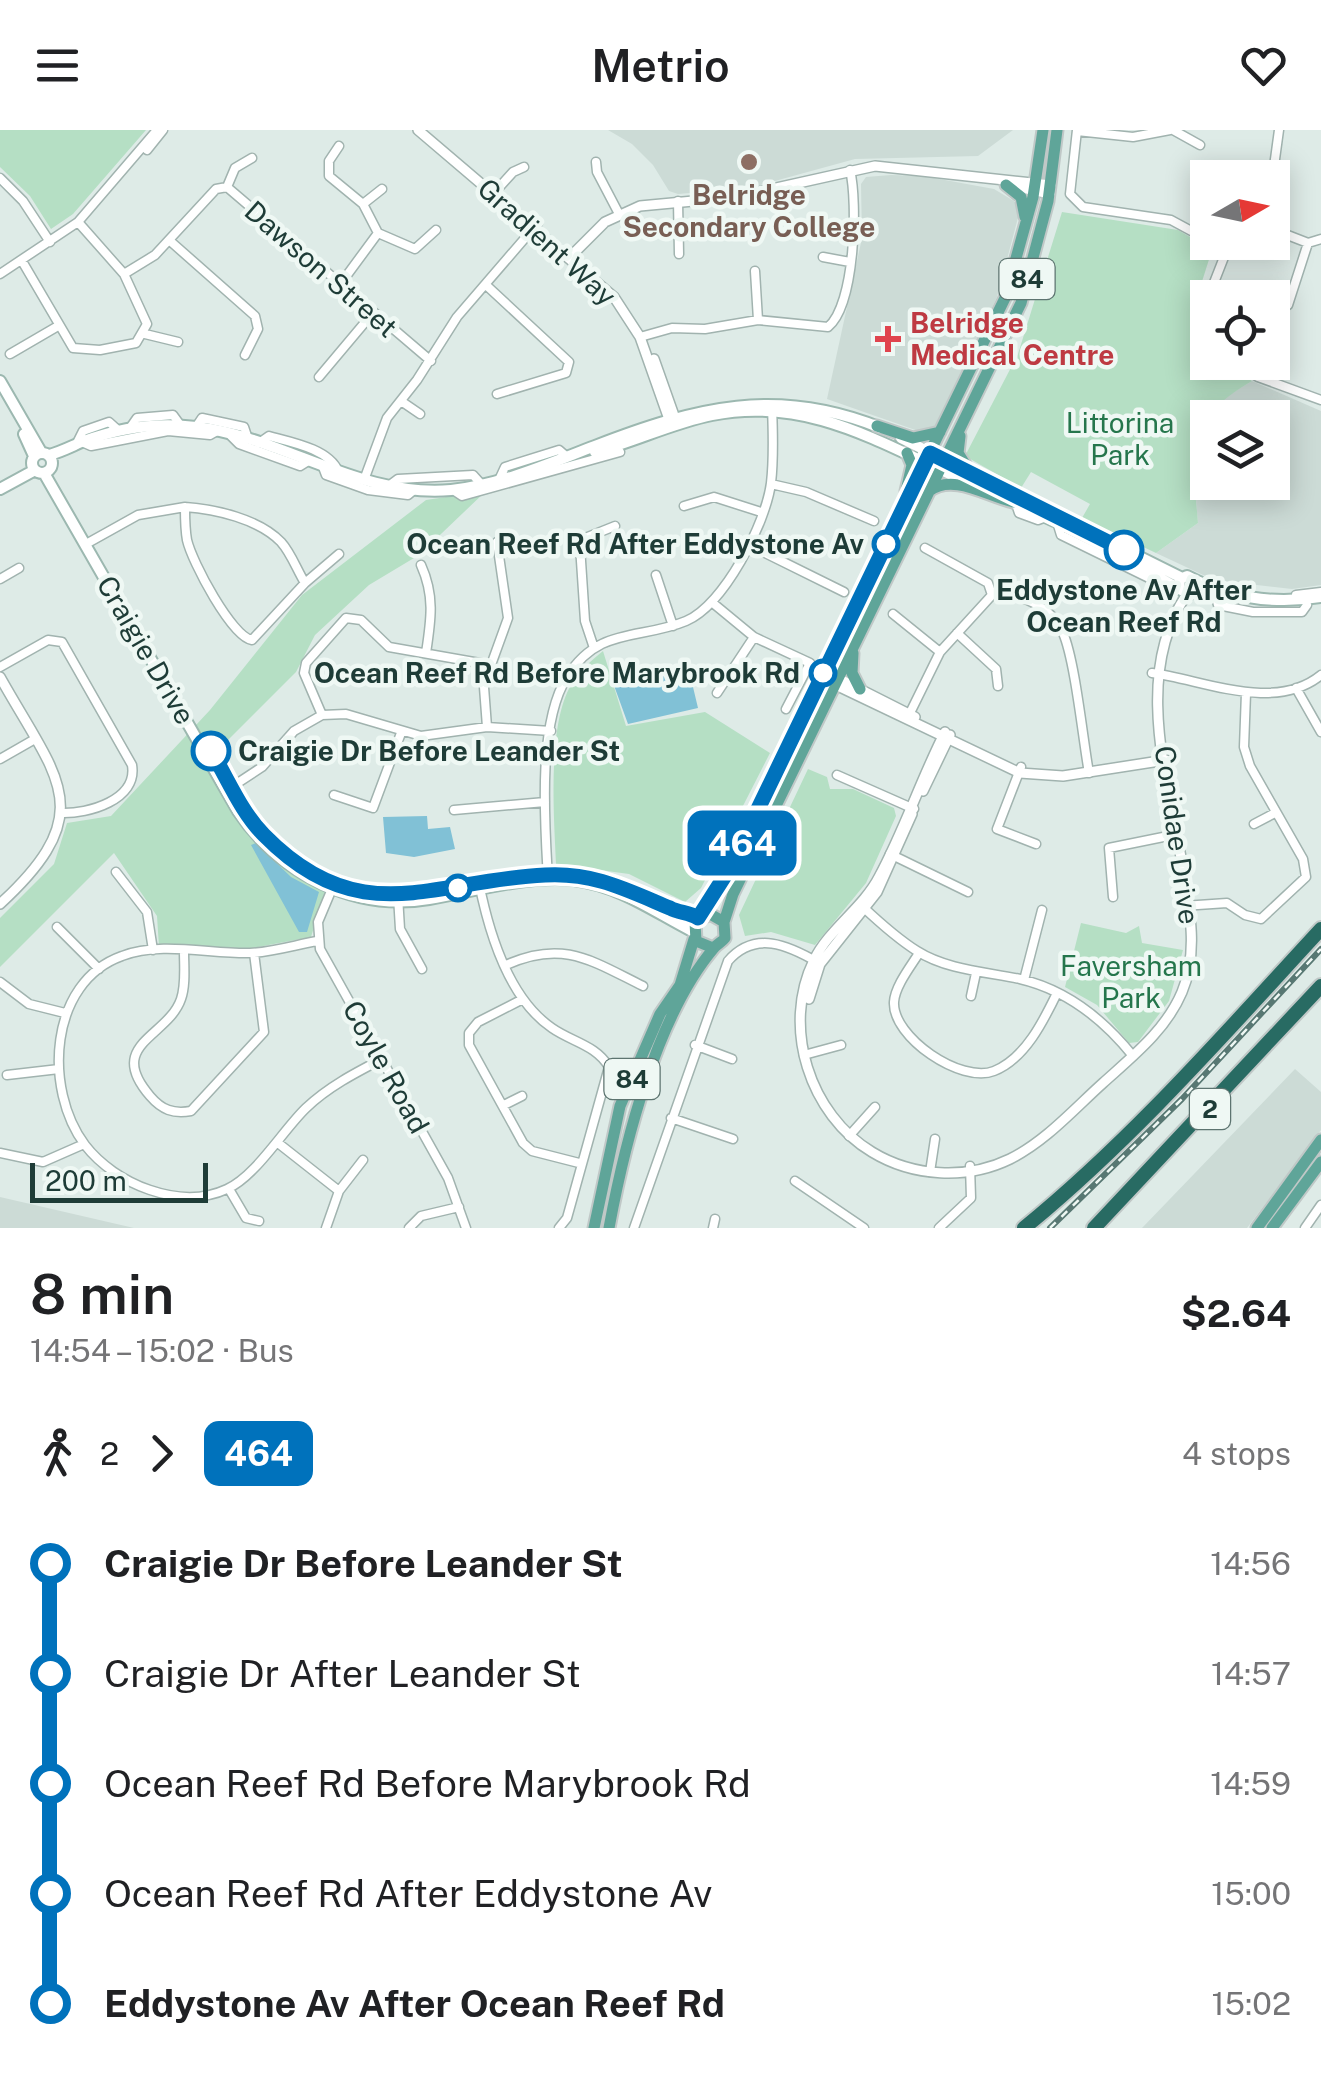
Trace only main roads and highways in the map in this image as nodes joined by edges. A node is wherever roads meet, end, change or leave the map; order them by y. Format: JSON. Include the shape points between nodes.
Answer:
{"nodes":[{"id":1,"x":1042,"y":130,"type":"edge"},
{"id":2,"x":1057,"y":130,"type":"edge"},
{"id":3,"x":1004,"y":183,"type":"road end"},
{"id":4,"x":1026,"y":226,"type":"junction"},
{"id":5,"x":994,"y":359,"type":"junction"},
{"id":6,"x":0,"y":381,"type":"edge"},
{"id":7,"x":0,"y":393,"type":"edge"},
{"id":8,"x":772,"y":406,"type":"junction"},
{"id":9,"x":874,"y":430,"type":"junction"},
{"id":10,"x":940,"y":431,"type":"junction"},
{"id":11,"x":907,"y":452,"type":"junction"},
{"id":12,"x":928,"y":458,"type":"junction"},
{"id":13,"x":44,"y":462,"type":"junction"},
{"id":14,"x":941,"y":464,"type":"junction"},
{"id":15,"x":968,"y":469,"type":"junction"},
{"id":16,"x":0,"y":487,"type":"edge"},
{"id":17,"x":926,"y":494,"type":"junction"},
{"id":18,"x":1018,"y":501,"type":"junction"},
{"id":19,"x":892,"y":532,"type":"junction"},
{"id":20,"x":1185,"y":588,"type":"junction"},
{"id":21,"x":1219,"y":596,"type":"junction"},
{"id":22,"x":1321,"y":597,"type":"edge"},
{"id":23,"x":854,"y":644,"type":"junction"},
{"id":24,"x":860,"y":689,"type":"road end"},
{"id":25,"x":548,"y":877,"type":"junction"},
{"id":26,"x":702,"y":916,"type":"junction"},
{"id":27,"x":724,"y":922,"type":"junction"},
{"id":28,"x":1321,"y":928,"type":"edge"},
{"id":29,"x":693,"y":935,"type":"junction"},
{"id":30,"x":713,"y":948,"type":"junction"},
{"id":31,"x":1321,"y":986,"type":"edge"},
{"id":32,"x":1321,"y":1140,"type":"edge"},
{"id":33,"x":1321,"y":1162,"type":"edge"},
{"id":34,"x":1307,"y":1181,"type":"junction"},
{"id":35,"x":1284,"y":1191,"type":"junction"},
{"id":36,"x":594,"y":1228,"type":"edge"},
{"id":37,"x":608,"y":1228,"type":"edge"},
{"id":38,"x":1024,"y":1228,"type":"edge"},
{"id":39,"x":1094,"y":1228,"type":"edge"},
{"id":40,"x":1257,"y":1228,"type":"edge"},
{"id":41,"x":1272,"y":1228,"type":"edge"}],
"edges":[{"from":1,"to":4,"type":"main road","number":"84"},
{"from":2,"to":5,"type":"main road","number":"84","via":[[1050,189],[1021,303]]},
{"from":3,"to":4,"type":"main road","via":[[1021,198]]},
{"from":4,"to":10,"type":"main road","number":"84","via":[[1006,298]]},
{"from":5,"to":14,"type":"main road","number":"84"},
{"from":5,"to":15,"type":"main road","via":[[958,442]]},
{"from":6,"to":13,"type":"main road","name":"Craigie Drive"},
{"from":7,"to":13,"type":"main road","name":"Craigie Drive"},
{"from":8,"to":9,"type":"main road"},
{"from":8,"to":9,"type":"main road","via":[[814,408]]},
{"from":8,"to":13,"type":"main road","via":[[673,423],[552,467],[453,490],[386,488],[196,426],[125,430]]},
{"from":9,"to":10,"type":"main road","via":[[913,438]]},
{"from":9,"to":11,"type":"main road"},
{"from":9,"to":12,"type":"main road"},
{"from":10,"to":12,"type":"main road","number":"84"},
{"from":11,"to":12,"type":"main road"},
{"from":11,"to":19,"type":"main road","via":[[909,482]]},
{"from":12,"to":14,"type":"main road"},
{"from":12,"to":19,"type":"main road","number":"84"},
{"from":13,"to":16,"type":"main road"},
{"from":13,"to":25,"type":"main road","name":"Craigie Drive","via":[[229,788],[264,835],[331,886],[398,898]]},
{"from":14,"to":15,"type":"main road"},
{"from":14,"to":17,"type":"main road","number":"84"},
{"from":14,"to":18,"type":"main road"},
{"from":15,"to":18,"type":"main road"},
{"from":17,"to":18,"type":"main road","via":[[938,484],[955,483]]},
{"from":17,"to":23,"type":"main road","number":"84"},
{"from":18,"to":20,"type":"main road"},
{"from":18,"to":20,"type":"main road"},
{"from":19,"to":26,"type":"main road","number":"84"},
{"from":20,"to":21,"type":"main road"},
{"from":21,"to":22,"type":"main road"},
{"from":21,"to":22,"type":"main road","via":[[1272,607],[1307,606]]},
{"from":23,"to":24,"type":"main road","via":[[852,668]]},
{"from":23,"to":27,"type":"main road","number":"84"},
{"from":25,"to":26,"type":"main road","name":"Craigie Drive","via":[[605,881]]},
{"from":25,"to":29,"type":"main road","name":"Craigie Drive","via":[[608,887],[654,907]]},
{"from":26,"to":27,"type":"main road"},
{"from":26,"to":29,"type":"main road","number":"84"},
{"from":27,"to":30,"type":"main road","number":"84","via":[[725,938]]},
{"from":28,"to":38,"type":"highway","number":"2","via":[[1172,1090]]},
{"from":29,"to":30,"type":"main road"},
{"from":29,"to":36,"type":"main road","number":"84","via":[[680,986],[660,1014],[620,1106]]},
{"from":30,"to":37,"type":"main road","number":"84","via":[[662,1042],[636,1108]]},
{"from":31,"to":39,"type":"highway","number":"2"},
{"from":32,"to":35,"type":"main road"},
{"from":33,"to":34,"type":"main road"},
{"from":34,"to":35,"type":"main road"},
{"from":34,"to":41,"type":"main road"},
{"from":35,"to":40,"type":"main road"}]}
